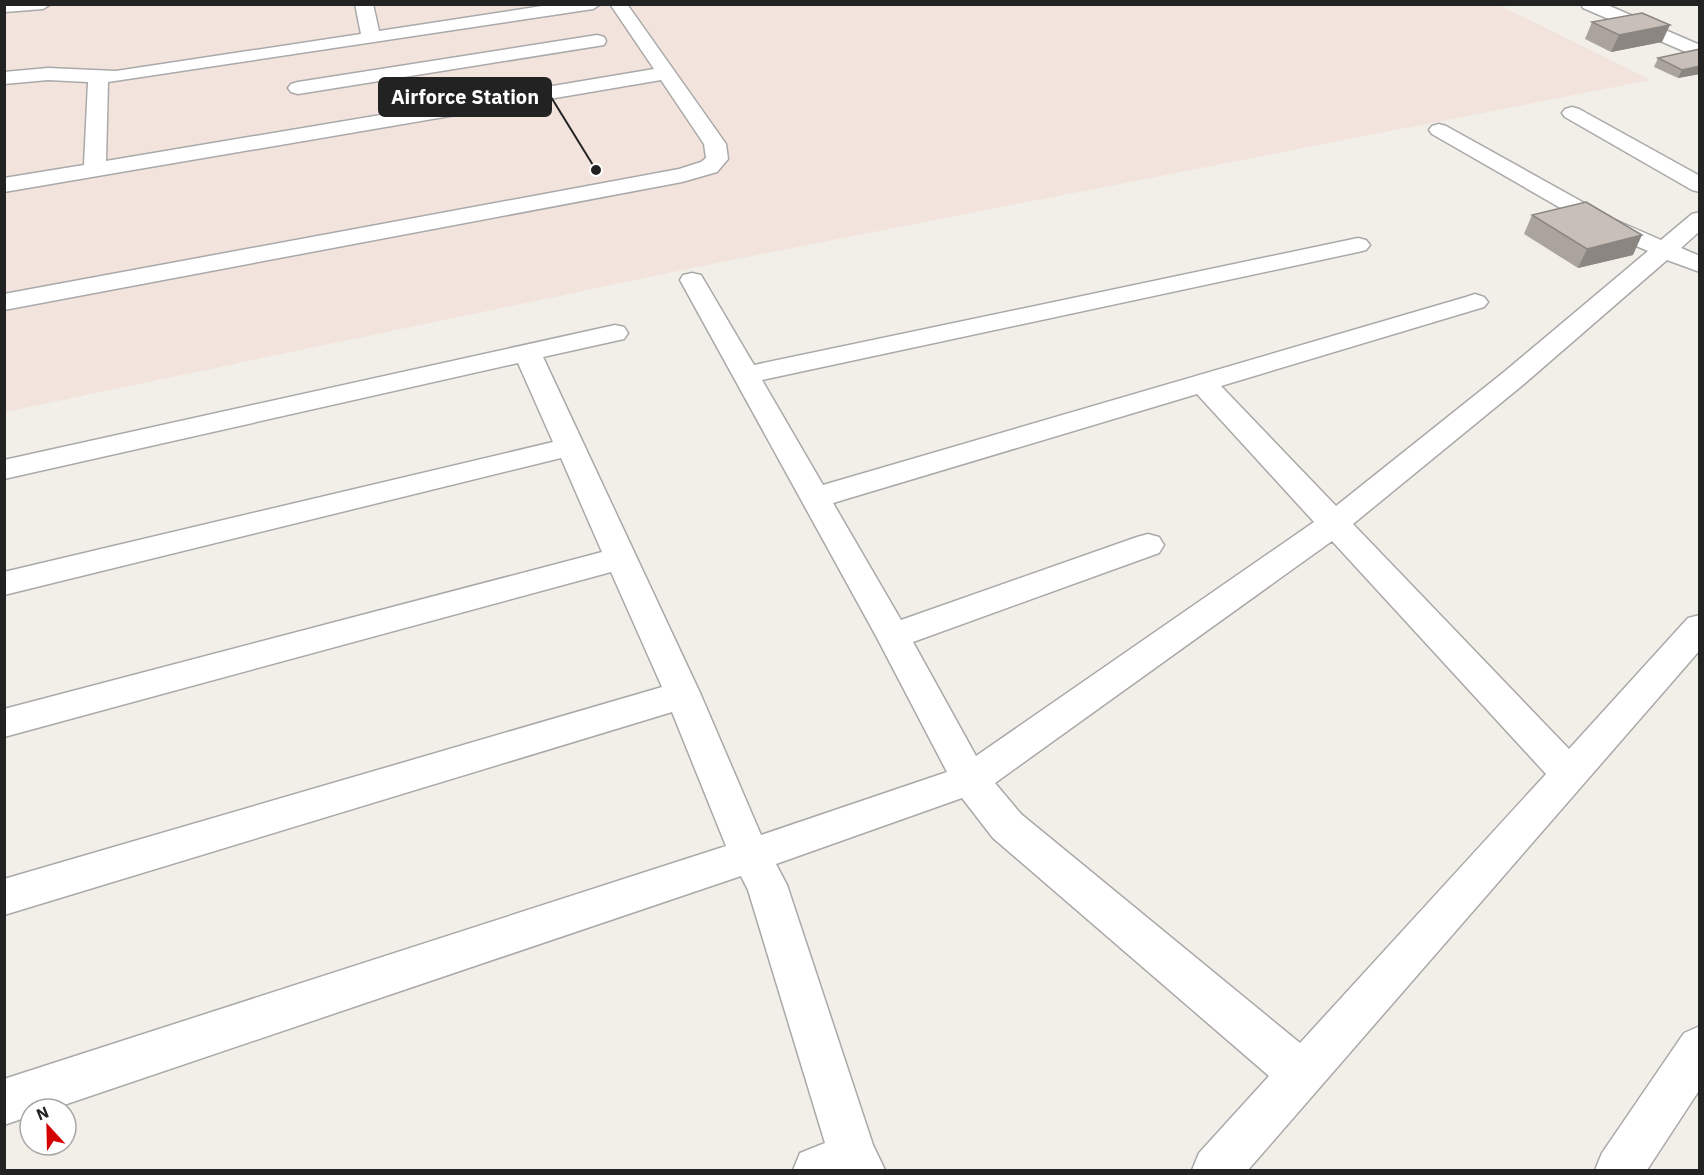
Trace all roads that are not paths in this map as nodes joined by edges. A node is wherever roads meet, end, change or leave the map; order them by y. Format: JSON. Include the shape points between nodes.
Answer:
{"nodes":[{"id":1,"x":43,"y":4,"type":"edge"},
{"id":2,"x":364,"y":4,"type":"edge"},
{"id":3,"x":592,"y":4,"type":"edge"},
{"id":4,"x":618,"y":4,"type":"edge"},
{"id":5,"x":1589,"y":4,"type":"edge"},
{"id":6,"x":5,"y":7,"type":"edge"},
{"id":7,"x":371,"y":39,"type":"junction"},
{"id":8,"x":597,"y":41,"type":"dead end"},
{"id":9,"x":290,"y":52,"type":"junction"},
{"id":10,"x":1700,"y":52,"type":"edge"},
{"id":11,"x":667,"y":74,"type":"junction"},
{"id":12,"x":98,"y":77,"type":"junction"},
{"id":13,"x":4,"y":78,"type":"edge"},
{"id":14,"x":298,"y":88,"type":"junction"},
{"id":15,"x":1572,"y":113,"type":"dead end"},
{"id":16,"x":1439,"y":130,"type":"dead end"},
{"id":17,"x":308,"y":134,"type":"junction"},
{"id":18,"x":95,"y":170,"type":"junction"},
{"id":19,"x":4,"y":185,"type":"edge"},
{"id":20,"x":1700,"y":185,"type":"edge"},
{"id":21,"x":1700,"y":219,"type":"edge"},
{"id":22,"x":1358,"y":246,"type":"dead end"},
{"id":23,"x":1663,"y":250,"type":"junction"},
{"id":24,"x":1700,"y":265,"type":"edge"},
{"id":25,"x":692,"y":280,"type":"dead end"},
{"id":26,"x":4,"y":302,"type":"edge"},
{"id":27,"x":1475,"y":302,"type":"dead end"},
{"id":28,"x":615,"y":333,"type":"dead end"},
{"id":29,"x":527,"y":352,"type":"junction"},
{"id":30,"x":746,"y":375,"type":"junction"},
{"id":31,"x":1202,"y":383,"type":"junction"},
{"id":32,"x":569,"y":447,"type":"junction"},
{"id":33,"x":4,"y":470,"type":"edge"},
{"id":34,"x":815,"y":498,"type":"junction"},
{"id":35,"x":1335,"y":523,"type":"junction"},
{"id":36,"x":1148,"y":545,"type":"dead end"},
{"id":37,"x":620,"y":558,"type":"junction"},
{"id":38,"x":4,"y":584,"type":"edge"},
{"id":39,"x":1700,"y":627,"type":"edge"},
{"id":40,"x":893,"y":636,"type":"junction"},
{"id":41,"x":683,"y":695,"type":"junction"},
{"id":42,"x":4,"y":723,"type":"edge"},
{"id":43,"x":1569,"y":774,"type":"junction"},
{"id":44,"x":970,"y":780,"type":"junction"},
{"id":45,"x":750,"y":856,"type":"junction"},
{"id":46,"x":4,"y":897,"type":"edge"},
{"id":47,"x":1700,"y":1048,"type":"edge"},
{"id":48,"x":1302,"y":1074,"type":"junction"},
{"id":49,"x":4,"y":1102,"type":"edge"},
{"id":50,"x":844,"y":1165,"type":"edge"},
{"id":51,"x":1216,"y":1170,"type":"edge"},
{"id":52,"x":1618,"y":1170,"type":"edge"}],
"edges":[{"from":1,"to":6,"type":"street"},
{"from":2,"to":7,"type":"street"},
{"from":3,"to":7,"type":"street"},
{"from":4,"to":11,"type":"street"},
{"from":5,"to":10,"type":"street"},
{"from":7,"to":9,"type":"street"},
{"from":8,"to":14,"type":"street"},
{"from":9,"to":12,"type":"street"},
{"from":9,"to":14,"type":"street"},
{"from":11,"to":17,"type":"street"},
{"from":11,"to":26,"type":"street","via":[[715,144],[717,159],[709,166],[682,175]]},
{"from":12,"to":13,"type":"street","via":[[48,74]]},
{"from":12,"to":18,"type":"street"},
{"from":14,"to":17,"type":"street"},
{"from":15,"to":20,"type":"street"},
{"from":16,"to":23,"type":"street","via":[[1605,224]]},
{"from":17,"to":18,"type":"street"},
{"from":18,"to":19,"type":"street"},
{"from":21,"to":23,"type":"street"},
{"from":22,"to":30,"type":"street"},
{"from":23,"to":24,"type":"street"},
{"from":23,"to":35,"type":"street","via":[[1514,378]]},
{"from":25,"to":30,"type":"street"},
{"from":27,"to":31,"type":"street"},
{"from":28,"to":29,"type":"street"},
{"from":29,"to":32,"type":"street"},
{"from":29,"to":33,"type":"street"},
{"from":30,"to":34,"type":"street"},
{"from":31,"to":34,"type":"street"},
{"from":31,"to":35,"type":"street"},
{"from":32,"to":37,"type":"street"},
{"from":32,"to":38,"type":"street"},
{"from":34,"to":40,"type":"street"},
{"from":35,"to":43,"type":"street"},
{"from":35,"to":44,"type":"street"},
{"from":36,"to":40,"type":"street"},
{"from":37,"to":41,"type":"street"},
{"from":37,"to":42,"type":"street"},
{"from":39,"to":43,"type":"street"},
{"from":40,"to":44,"type":"street"},
{"from":41,"to":45,"type":"street"},
{"from":41,"to":46,"type":"street"},
{"from":43,"to":48,"type":"street"},
{"from":44,"to":45,"type":"street"},
{"from":44,"to":48,"type":"street","via":[[1007,826]]},
{"from":45,"to":49,"type":"street"},
{"from":45,"to":50,"type":"street","via":[[767,885]]},
{"from":47,"to":52,"type":"street"},
{"from":48,"to":51,"type":"street"}]}
